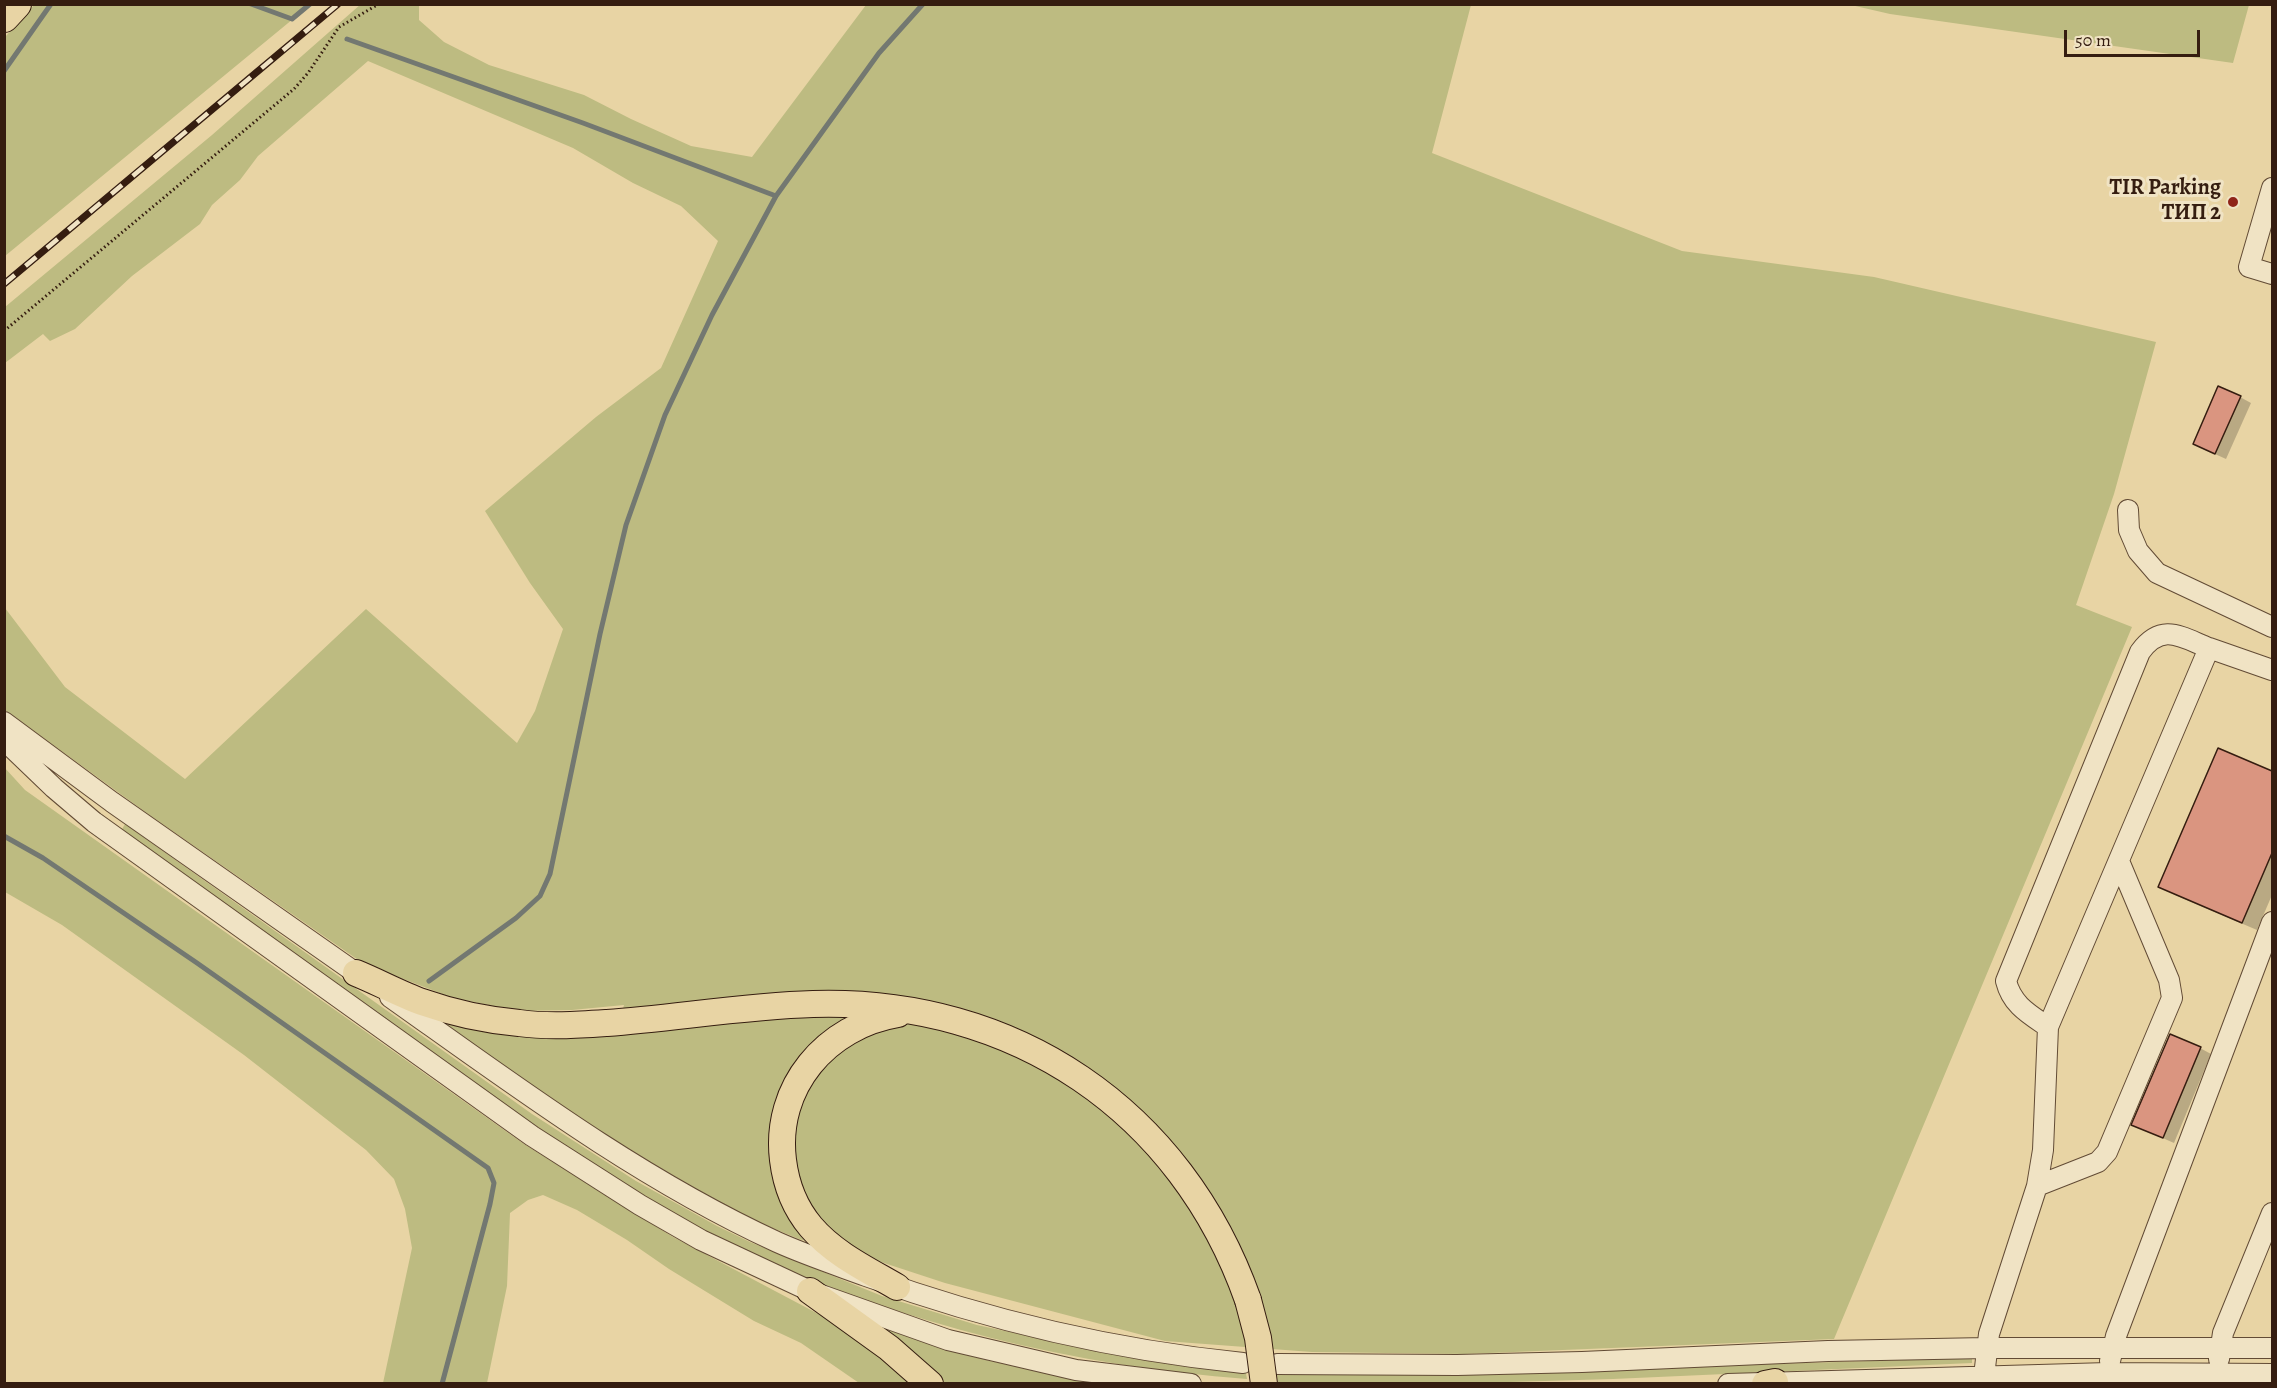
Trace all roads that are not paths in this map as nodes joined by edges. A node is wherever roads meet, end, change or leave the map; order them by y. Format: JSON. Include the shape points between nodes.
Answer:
{"nodes":[{"id":1,"x":16,"y":4,"type":"edge"},
{"id":2,"x":4,"y":17,"type":"edge"},
{"id":3,"x":2272,"y":188,"type":"edge"},
{"id":4,"x":2272,"y":274,"type":"edge"},
{"id":5,"x":2128,"y":510,"type":"dead end"},
{"id":6,"x":2272,"y":627,"type":"edge"},
{"id":7,"x":2210,"y":648,"type":"junction"},
{"id":8,"x":2272,"y":670,"type":"edge"},
{"id":9,"x":4,"y":722,"type":"edge"},
{"id":10,"x":4,"y":740,"type":"edge"},
{"id":11,"x":2119,"y":861,"type":"junction"},
{"id":12,"x":2272,"y":922,"type":"edge"},
{"id":13,"x":356,"y":972,"type":"junction"},
{"id":14,"x":928,"y":1014,"type":"junction"},
{"id":15,"x":2048,"y":1028,"type":"junction"},
{"id":16,"x":2037,"y":1186,"type":"junction"},
{"id":17,"x":2272,"y":1213,"type":"edge"},
{"id":18,"x":897,"y":1287,"type":"junction"},
{"id":19,"x":810,"y":1291,"type":"junction"},
{"id":20,"x":1986,"y":1348,"type":"junction"},
{"id":21,"x":2220,"y":1348,"type":"junction"},
{"id":22,"x":2272,"y":1348,"type":"edge"},
{"id":23,"x":2111,"y":1349,"type":"junction"},
{"id":24,"x":1243,"y":1363,"type":"dead end"},
{"id":25,"x":2108,"y":1373,"type":"junction"},
{"id":26,"x":2217,"y":1373,"type":"junction"},
{"id":27,"x":1271,"y":1374,"type":"edge"},
{"id":28,"x":2272,"y":1374,"type":"edge"},
{"id":29,"x":1983,"y":1376,"type":"junction"},
{"id":30,"x":930,"y":1383,"type":"edge"},
{"id":31,"x":1191,"y":1383,"type":"edge"},
{"id":32,"x":1728,"y":1383,"type":"edge"},
{"id":33,"x":1770,"y":1383,"type":"edge"}],
"edges":[{"from":1,"to":2,"type":"highway"},
{"from":3,"to":4,"type":"street","via":[[2249,267]]},
{"from":5,"to":6,"type":"street","via":[[2129,530],[2138,551],[2157,573]]},
{"from":7,"to":8,"type":"street"},
{"from":7,"to":11,"type":"street"},
{"from":7,"to":15,"type":"street","via":[[2170,633],[2147,642],[2140,652],[2006,981],[2015,1003]]},
{"from":9,"to":13,"type":"street"},
{"from":10,"to":19,"type":"street","via":[[94,822],[532,1136],[701,1240]]},
{"from":11,"to":15,"type":"street"},
{"from":11,"to":16,"type":"street","via":[[2169,980],[2172,998],[2107,1152],[2098,1162]]},
{"from":12,"to":23,"type":"street"},
{"from":13,"to":14,"type":"main road","via":[[422,1002],[520,1024],[564,1026],[812,1004],[898,1007]]},
{"from":13,"to":18,"type":"street","via":[[508,1082],[659,1179],[779,1243]]},
{"from":14,"to":18,"type":"main road","via":[[882,1017],[864,1023],[831,1044],[802,1073],[781,1126],[788,1183],[806,1221],[826,1243]]},
{"from":14,"to":27,"type":"main road","bridge":true,"via":[[1007,1038],[1048,1058],[1140,1125],[1206,1209],[1237,1268]]},
{"from":15,"to":16,"type":"street","via":[[2043,1150]]},
{"from":16,"to":20,"type":"street"},
{"from":17,"to":21,"type":"street"},
{"from":18,"to":24,"type":"street","via":[[966,1309],[1112,1345]]},
{"from":19,"to":30,"type":"main road"},
{"from":19,"to":31,"type":"street","via":[[990,1350],[1076,1370]]},
{"from":20,"to":23,"type":"street"},
{"from":20,"to":27,"type":"street"},
{"from":20,"to":29,"type":"street"},
{"from":21,"to":22,"type":"street"},
{"from":21,"to":23,"type":"street"},
{"from":21,"to":26,"type":"street"},
{"from":23,"to":25,"type":"street"},
{"from":25,"to":26,"type":"street"},
{"from":25,"to":29,"type":"street"},
{"from":26,"to":28,"type":"street"},
{"from":29,"to":33,"type":"street"},
{"from":32,"to":33,"type":"street"}]}
